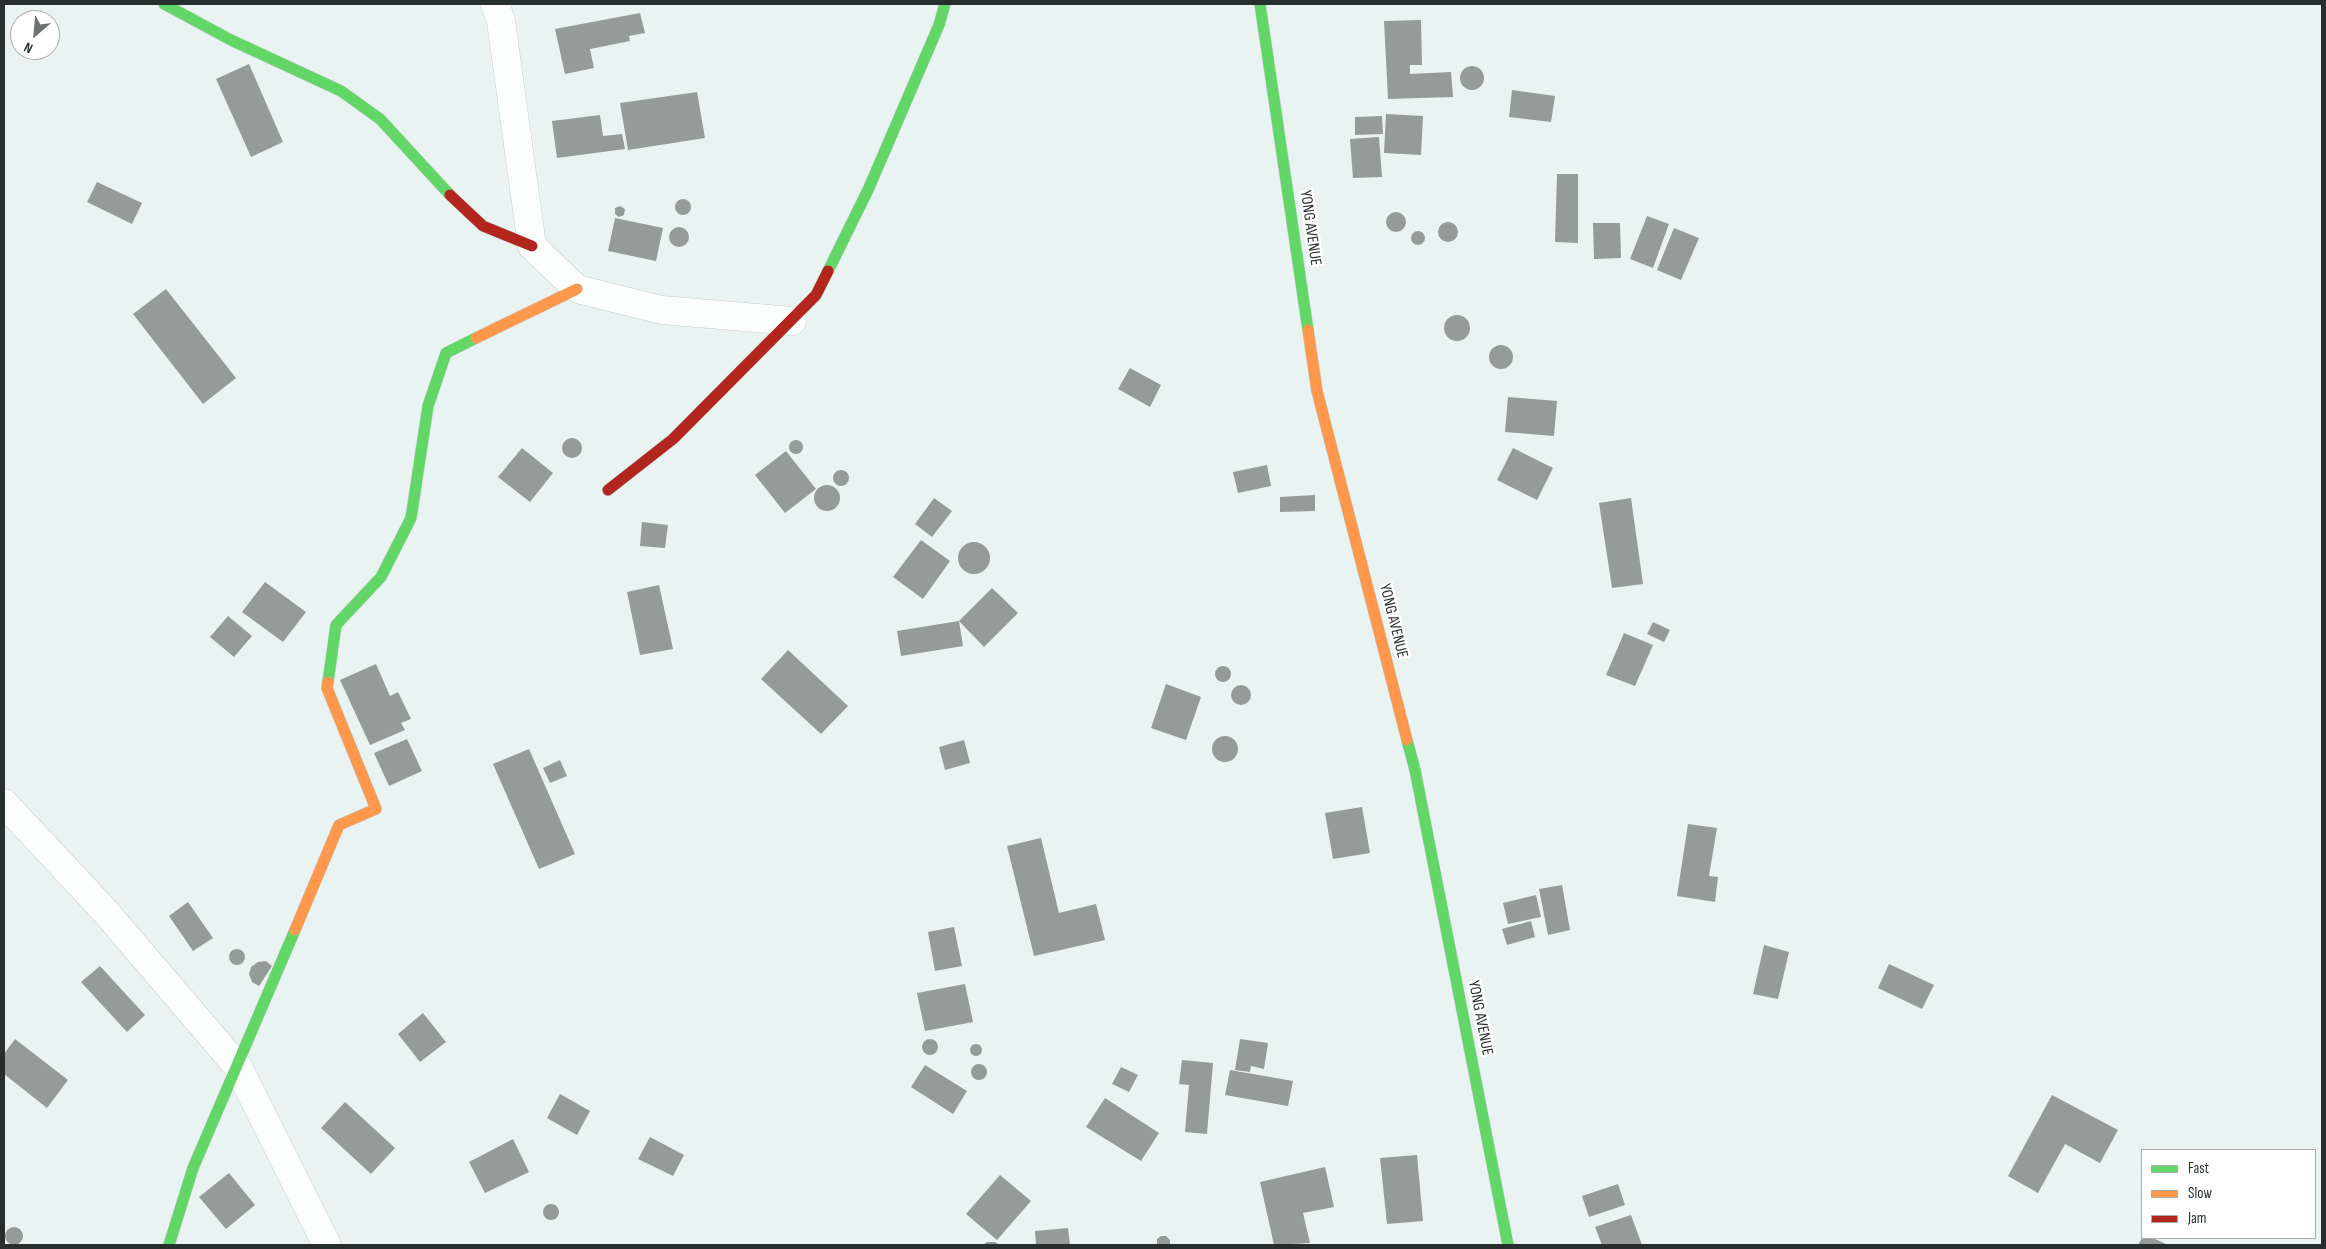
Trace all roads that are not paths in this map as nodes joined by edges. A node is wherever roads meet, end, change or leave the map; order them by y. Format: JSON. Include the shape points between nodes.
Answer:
{"nodes":[{"id":1,"x":164,"y":4,"type":"edge"},
{"id":2,"x":495,"y":4,"type":"edge"},
{"id":3,"x":945,"y":4,"type":"edge"},
{"id":4,"x":1260,"y":4,"type":"edge"},
{"id":5,"x":532,"y":246,"type":"junction"},
{"id":6,"x":577,"y":289,"type":"junction"},
{"id":7,"x":792,"y":321,"type":"junction"},
{"id":8,"x":608,"y":490,"type":"dead end"},
{"id":9,"x":4,"y":803,"type":"edge"},
{"id":10,"x":238,"y":1067,"type":"junction"},
{"id":11,"x":169,"y":1245,"type":"edge"},
{"id":12,"x":327,"y":1245,"type":"edge"},
{"id":13,"x":1508,"y":1245,"type":"edge"}],
"edges":[{"from":1,"to":5,"type":"street","via":[[341,92],[380,118],[436,182],[483,226]]},
{"from":2,"to":5,"type":"street","via":[[501,21]]},
{"from":3,"to":7,"type":"street","via":[[868,190],[816,295]]},
{"from":4,"to":13,"type":"street","name":"YONG AVENUE","via":[[1317,391],[1415,770]]},
{"from":5,"to":6,"type":"street"},
{"from":6,"to":7,"type":"street","via":[[662,310]]},
{"from":6,"to":10,"type":"street","via":[[446,353],[428,406],[411,518],[382,577],[336,625],[327,688],[376,809],[339,825]]},
{"from":7,"to":8,"type":"street","via":[[673,438]]},
{"from":9,"to":10,"type":"street","via":[[104,910]]},
{"from":10,"to":11,"type":"street","via":[[193,1168]]},
{"from":10,"to":12,"type":"street"}]}
